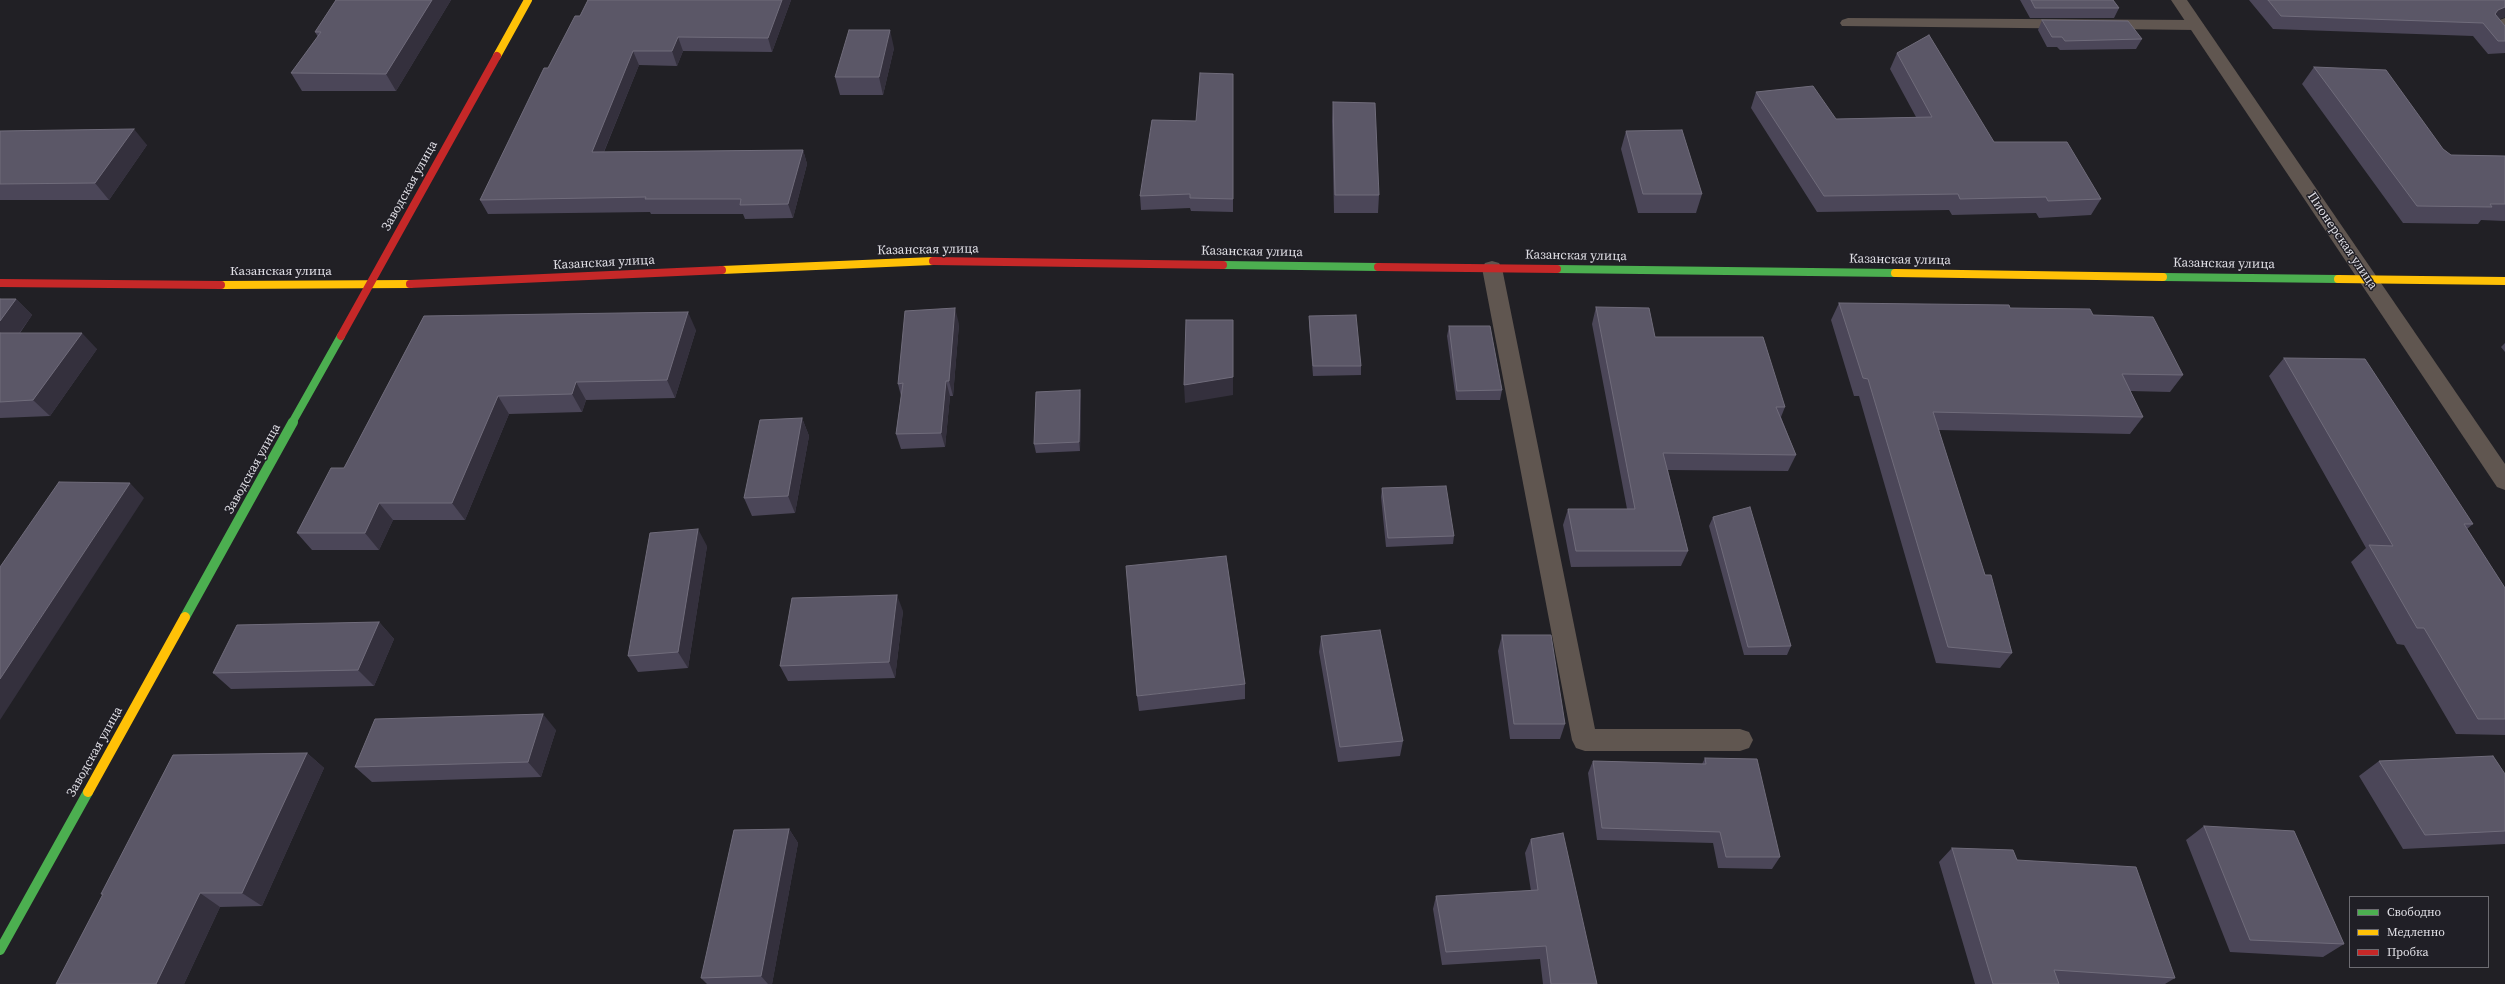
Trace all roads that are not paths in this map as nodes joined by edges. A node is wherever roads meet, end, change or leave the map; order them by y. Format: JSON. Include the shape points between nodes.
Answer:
{"nodes":[{"id":1,"x":528,"y":0,"type":"edge"},
{"id":2,"x":2179,"y":0,"type":"edge"},
{"id":3,"x":1848,"y":23,"type":"dead end"},
{"id":4,"x":2505,"y":23,"type":"edge"},
{"id":5,"x":2196,"y":25,"type":"junction"},
{"id":6,"x":2505,"y":39,"type":"edge"},
{"id":7,"x":1492,"y":268,"type":"junction"},
{"id":8,"x":2367,"y":279,"type":"junction"},
{"id":9,"x":2505,"y":281,"type":"edge"},
{"id":10,"x":0,"y":283,"type":"edge"},
{"id":11,"x":369,"y":286,"type":"junction"},
{"id":12,"x":2505,"y":482,"type":"edge"},
{"id":13,"x":1740,"y":740,"type":"dead end"},
{"id":14,"x":3,"y":938,"type":"edge"}],
"edges":[{"from":1,"to":11,"type":"street","name":"Заводская улица"},
{"from":2,"to":5,"type":"street","name":"Пионерская улица"},
{"from":3,"to":5,"type":"street"},
{"from":4,"to":6,"type":"street","via":[[2494,27]]},
{"from":5,"to":8,"type":"street","name":"Пионерская улица"},
{"from":7,"to":8,"type":"street","name":"Казанская улица"},
{"from":7,"to":11,"type":"street","name":"Казанская улица","via":[[924,261]]},
{"from":7,"to":13,"type":"street","via":[[1585,740]]},
{"from":8,"to":9,"type":"street","name":"Казанская улица"},
{"from":8,"to":12,"type":"street","name":"Пионерская улица"},
{"from":10,"to":11,"type":"street","name":"Казанская улица"},
{"from":11,"to":14,"type":"street","name":"Заводская улица"}]}
